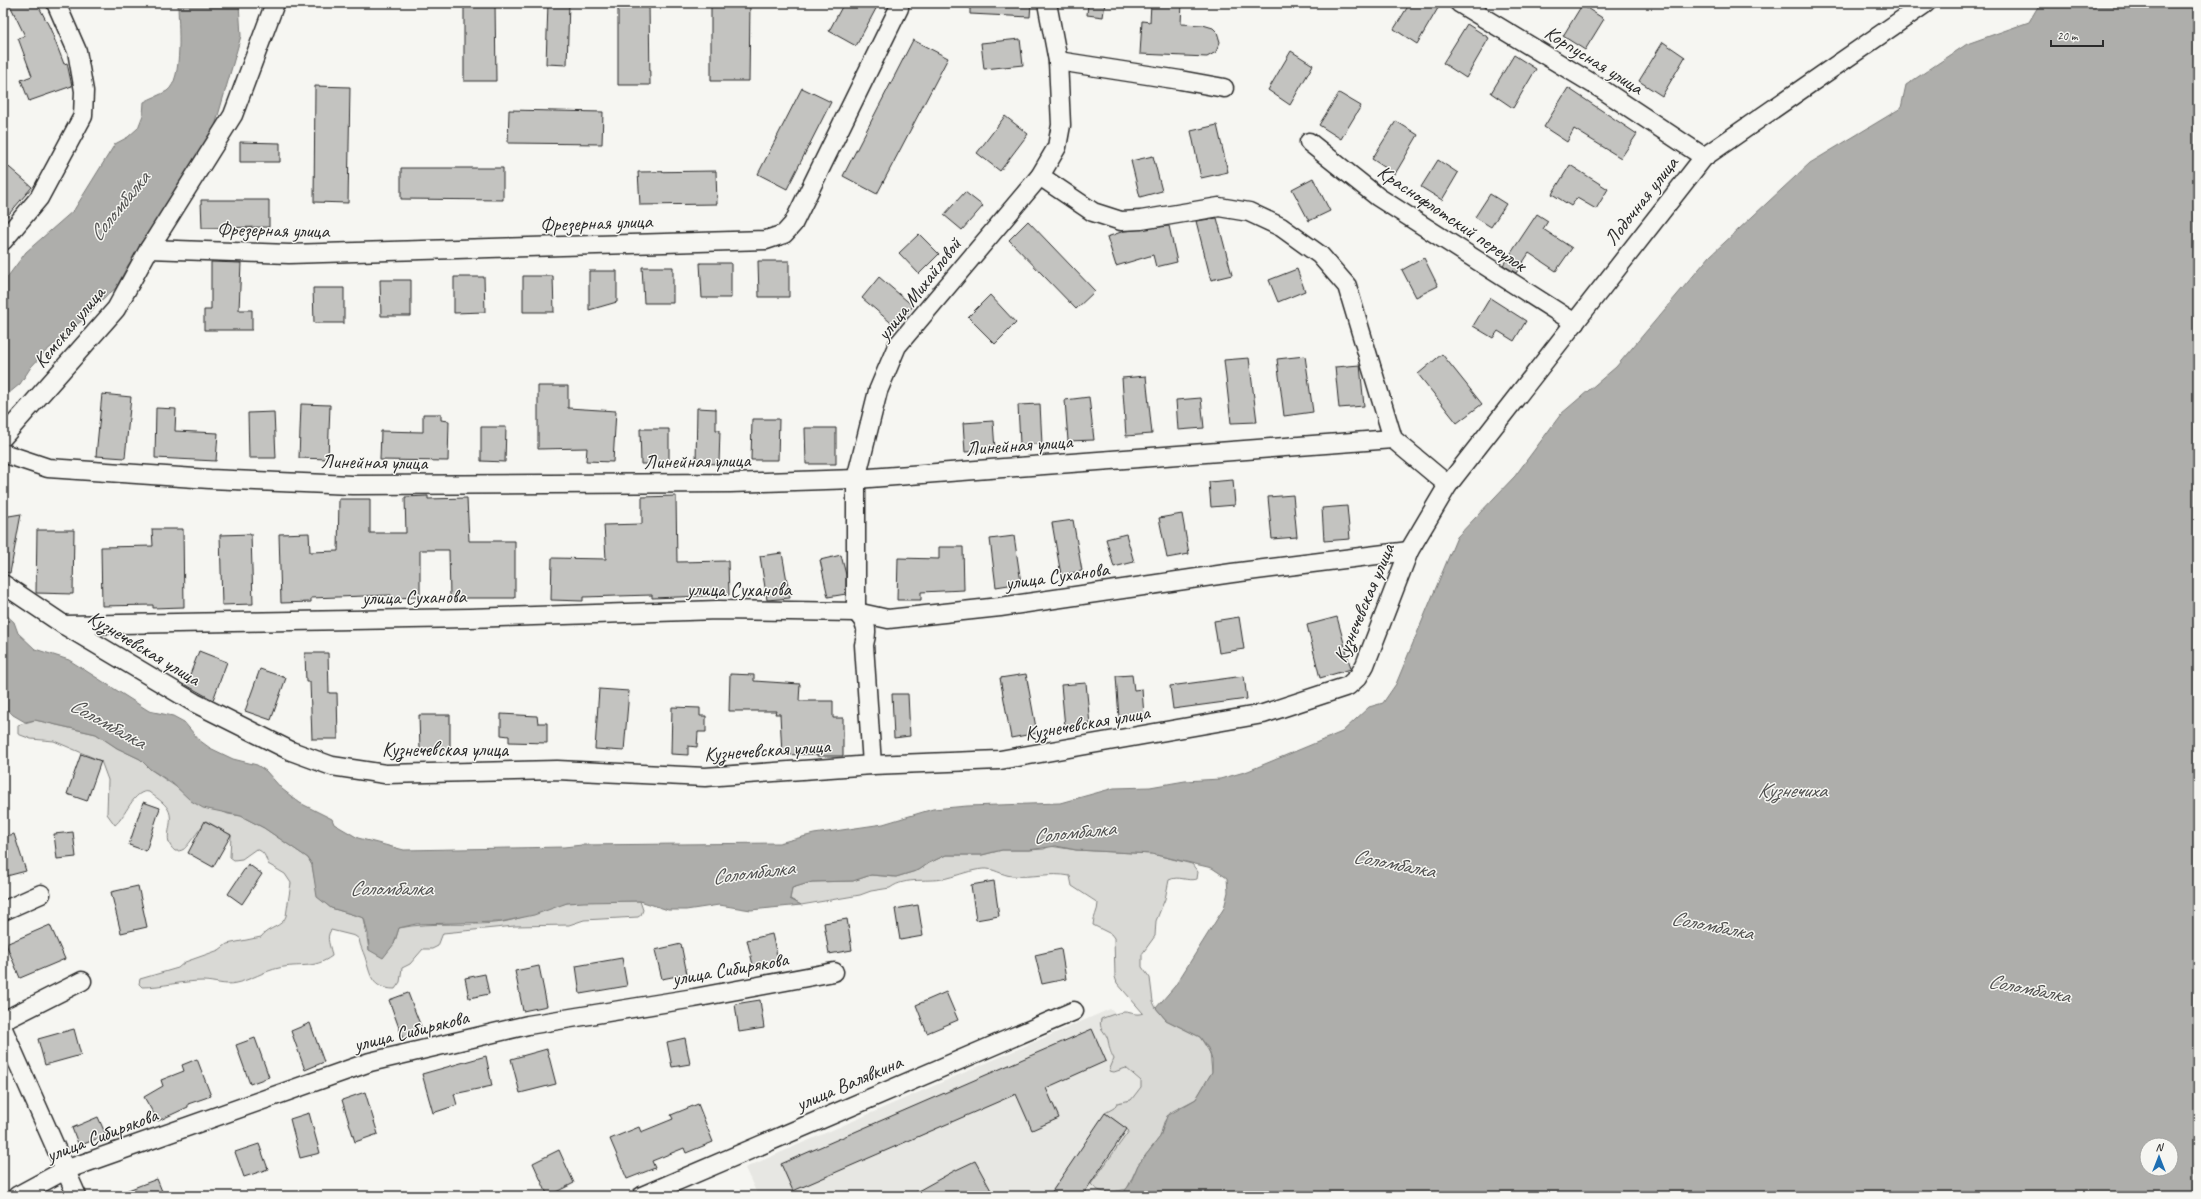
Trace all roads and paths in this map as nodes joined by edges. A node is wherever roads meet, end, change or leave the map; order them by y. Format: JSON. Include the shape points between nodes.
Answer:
{"nodes":[{"id":1,"x":56,"y":3,"type":"edge"},
{"id":2,"x":275,"y":3,"type":"edge"},
{"id":3,"x":899,"y":3,"type":"edge"},
{"id":4,"x":1047,"y":3,"type":"edge"},
{"id":5,"x":1459,"y":3,"type":"edge"},
{"id":6,"x":1926,"y":3,"type":"edge"},
{"id":7,"x":1058,"y":61,"type":"junction"},
{"id":8,"x":1224,"y":88,"type":"dead end"},
{"id":9,"x":1309,"y":142,"type":"dead end"},
{"id":10,"x":1704,"y":156,"type":"junction"},
{"id":11,"x":1040,"y":176,"type":"junction"},
{"id":12,"x":3,"y":241,"type":"edge"},
{"id":13,"x":148,"y":249,"type":"junction"},
{"id":14,"x":1575,"y":323,"type":"junction"},
{"id":15,"x":3,"y":436,"type":"edge"},
{"id":16,"x":1394,"y":439,"type":"junction"},
{"id":17,"x":3,"y":453,"type":"edge"},
{"id":18,"x":856,"y":479,"type":"junction"},
{"id":19,"x":1448,"y":485,"type":"junction"},
{"id":20,"x":1409,"y":551,"type":"junction"},
{"id":21,"x":3,"y":584,"type":"edge"},
{"id":22,"x":856,"y":612,"type":"junction"},
{"id":23,"x":64,"y":625,"type":"junction"},
{"id":24,"x":872,"y":765,"type":"junction"},
{"id":25,"x":41,"y":894,"type":"dead end"},
{"id":26,"x":3,"y":911,"type":"edge"},
{"id":27,"x":834,"y":972,"type":"dead end"},
{"id":28,"x":82,"y":981,"type":"dead end"},
{"id":29,"x":1074,"y":1011,"type":"dead end"},
{"id":30,"x":3,"y":1021,"type":"edge"},
{"id":31,"x":3,"y":1029,"type":"edge"},
{"id":32,"x":65,"y":1170,"type":"junction"},
{"id":33,"x":17,"y":1196,"type":"edge"},
{"id":34,"x":77,"y":1196,"type":"edge"},
{"id":35,"x":642,"y":1196,"type":"edge"}],
"edges":[{"from":1,"to":12,"type":"street","via":[[77,51],[84,91],[83,116],[43,191]]},
{"from":2,"to":13,"type":"street","name":"Кемская улица","via":[[233,115]]},
{"from":3,"to":13,"type":"street","name":"Фрезерная улица","via":[[899,8],[793,224],[784,234],[766,240],[362,253],[289,254]]},
{"from":4,"to":7,"type":"street","name":"улица Михайловой"},
{"from":5,"to":10,"type":"street","name":"Корпусная улица","via":[[1603,90]]},
{"from":6,"to":10,"type":"street","name":"Лодочная улица"},
{"from":7,"to":8,"type":"street"},
{"from":7,"to":11,"type":"street","name":"улица Михайловой","via":[[1061,125],[1058,147]]},
{"from":9,"to":14,"type":"street","name":"Краснофлотский переулок","via":[[1378,197]]},
{"from":10,"to":14,"type":"street","name":"Лодочная улица"},
{"from":11,"to":16,"type":"street","via":[[1093,212],[1121,221],[1220,207],[1249,212],[1282,227],[1320,255],[1347,286]]},
{"from":11,"to":18,"type":"street","name":"улица Михайловой","via":[[897,346],[878,391]]},
{"from":13,"to":15,"type":"street","name":"Кемская улица","via":[[116,309]]},
{"from":14,"to":19,"type":"street","name":"Лодочная улица"},
{"from":16,"to":18,"type":"street","name":"Линейная улица"},
{"from":16,"to":19,"type":"street"},
{"from":17,"to":18,"type":"street","name":"Линейная улица","via":[[48,468],[352,485],[730,483]]},
{"from":18,"to":22,"type":"street","name":"улица Михайловой"},
{"from":19,"to":20,"type":"street","name":"Кузнечевская улица"},
{"from":20,"to":22,"type":"street","name":"улица Суханова","via":[[1232,573],[1000,607],[888,619]]},
{"from":20,"to":24,"type":"street","name":"Кузнечевская улица","via":[[1365,665],[1358,677],[1348,686],[1263,714],[1000,760]]},
{"from":21,"to":23,"type":"street","name":"Кузнечевская улица"},
{"from":22,"to":23,"type":"street","name":"улица Суханова","via":[[718,610],[469,618]]},
{"from":22,"to":24,"type":"street","via":[[865,620],[867,632],[864,645]]},
{"from":23,"to":24,"type":"street","name":"Кузнечевская улица","via":[[195,704],[291,751],[332,766],[385,774],[557,770],[705,777]]},
{"from":25,"to":26,"type":"street"},
{"from":27,"to":32,"type":"street","name":"улица Сибирякова","via":[[528,1026],[370,1062]]},
{"from":28,"to":30,"type":"street"},
{"from":29,"to":35,"type":"street","name":"улица Валявкина"},
{"from":31,"to":32,"type":"street"},
{"from":32,"to":33,"type":"street","name":"улица Сибирякова"},
{"from":32,"to":34,"type":"street"}]}
